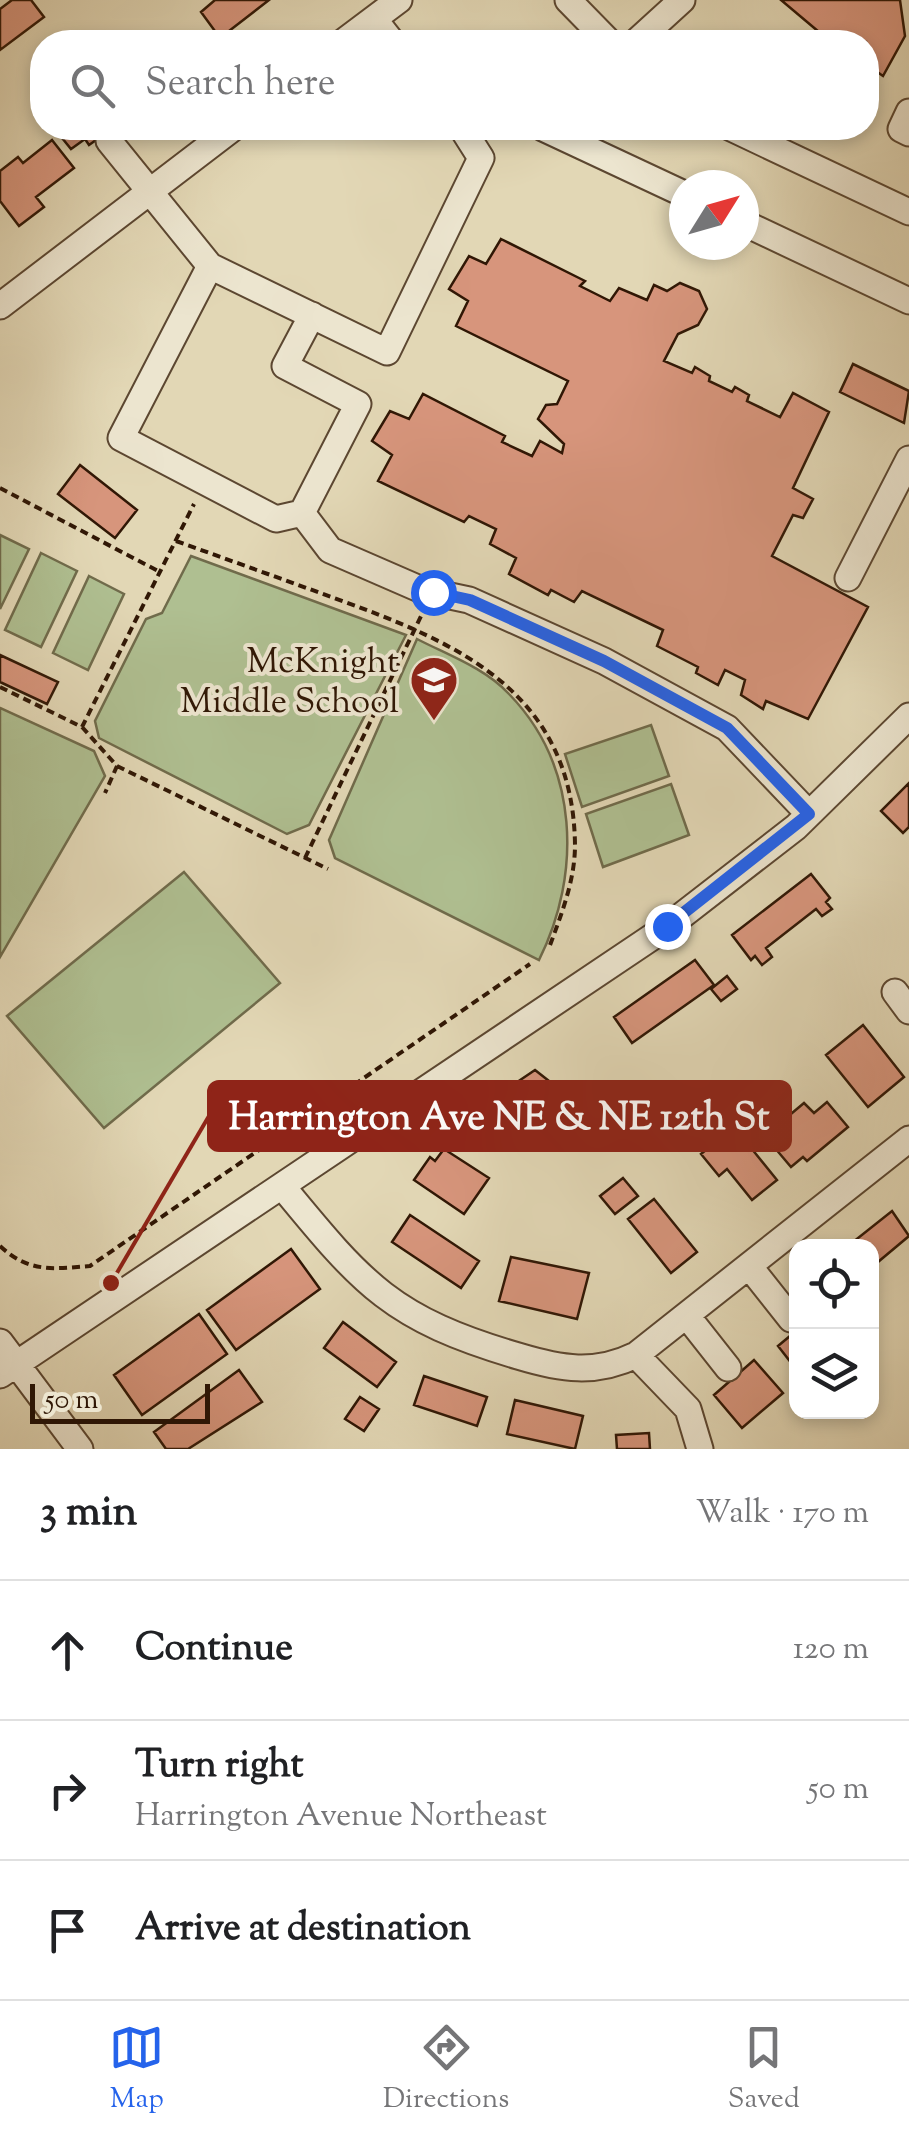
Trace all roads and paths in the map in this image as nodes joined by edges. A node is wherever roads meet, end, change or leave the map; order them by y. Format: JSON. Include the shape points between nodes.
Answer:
{"nodes":[{"id":1,"x":399,"y":0,"type":"edge"},
{"id":2,"x":568,"y":0,"type":"edge"},
{"id":3,"x":682,"y":0,"type":"edge"},
{"id":4,"x":374,"y":19,"type":"junction"},
{"id":5,"x":360,"y":30,"type":"edge"},
{"id":6,"x":383,"y":30,"type":"edge"},
{"id":7,"x":581,"y":30,"type":"edge"},
{"id":8,"x":649,"y":30,"type":"edge"},
{"id":9,"x":909,"y":112,"type":"edge"},
{"id":10,"x":909,"y":132,"type":"edge"},
{"id":11,"x":217,"y":140,"type":"edge"},
{"id":12,"x":470,"y":140,"type":"edge"},
{"id":13,"x":568,"y":140,"type":"edge"},
{"id":14,"x":756,"y":140,"type":"edge"},
{"id":15,"x":109,"y":141,"type":"dead end"},
{"id":16,"x":669,"y":187,"type":"edge"},
{"id":17,"x":150,"y":192,"type":"junction"},
{"id":18,"x":909,"y":212,"type":"edge"},
{"id":19,"x":759,"y":230,"type":"edge"},
{"id":20,"x":210,"y":266,"type":"junction"},
{"id":21,"x":2,"y":300,"type":"edge"},
{"id":22,"x":909,"y":300,"type":"edge"},
{"id":23,"x":312,"y":315,"type":"junction"},
{"id":24,"x":909,"y":459,"type":"edge"},
{"id":25,"x":205,"y":482,"type":"junction"},
{"id":26,"x":0,"y":488,"type":"edge"},
{"id":27,"x":302,"y":513,"type":"junction"},
{"id":28,"x":176,"y":541,"type":"junction"},
{"id":29,"x":161,"y":573,"type":"junction"},
{"id":30,"x":848,"y":578,"type":"dead end"},
{"id":31,"x":433,"y":592,"type":"junction"},
{"id":32,"x":416,"y":628,"type":"junction"},
{"id":33,"x":0,"y":688,"type":"edge"},
{"id":34,"x":909,"y":716,"type":"edge"},
{"id":35,"x":82,"y":727,"type":"junction"},
{"id":36,"x":117,"y":766,"type":"junction"},
{"id":37,"x":106,"y":793,"type":"dead end"},
{"id":38,"x":809,"y":814,"type":"junction"},
{"id":39,"x":305,"y":858,"type":"junction"},
{"id":40,"x":328,"y":869,"type":"dead end"},
{"id":41,"x":549,"y":948,"type":"dead end"},
{"id":42,"x":530,"y":964,"type":"dead end"},
{"id":43,"x":909,"y":1138,"type":"edge"},
{"id":44,"x":282,"y":1186,"type":"junction"},
{"id":45,"x":0,"y":1246,"type":"edge"},
{"id":46,"x":748,"y":1266,"type":"junction"},
{"id":47,"x":686,"y":1316,"type":"junction"},
{"id":48,"x":789,"y":1317,"type":"edge"},
{"id":49,"x":0,"y":1342,"type":"edge"},
{"id":50,"x":636,"y":1355,"type":"junction"},
{"id":51,"x":728,"y":1368,"type":"dead end"},
{"id":52,"x":8,"y":1369,"type":"edge"},
{"id":53,"x":80,"y":1449,"type":"edge"},
{"id":54,"x":700,"y":1449,"type":"edge"}],
"edges":[{"from":1,"to":4,"type":"street"},
{"from":2,"to":7,"type":"street"},
{"from":3,"to":8,"type":"street"},
{"from":4,"to":5,"type":"street"},
{"from":4,"to":6,"type":"street"},
{"from":9,"to":10,"type":"street","via":[[901,129]]},
{"from":11,"to":17,"type":"street"},
{"from":12,"to":23,"type":"street","via":[[481,158],[388,352]]},
{"from":13,"to":16,"type":"street"},
{"from":14,"to":18,"type":"street"},
{"from":15,"to":17,"type":"street"},
{"from":17,"to":20,"type":"street"},
{"from":17,"to":21,"type":"street"},
{"from":19,"to":22,"type":"street"},
{"from":20,"to":23,"type":"street"},
{"from":20,"to":25,"type":"street","via":[[121,438]]},
{"from":23,"to":27,"type":"street","via":[[285,366],[358,404]]},
{"from":24,"to":30,"type":"street"},
{"from":25,"to":27,"type":"street","via":[[276,519]]},
{"from":25,"to":28,"type":"path"},
{"from":26,"to":29,"type":"path"},
{"from":27,"to":31,"type":"street","via":[[330,550]]},
{"from":28,"to":29,"type":"path"},
{"from":28,"to":32,"type":"path"},
{"from":29,"to":35,"type":"path"},
{"from":31,"to":32,"type":"path"},
{"from":31,"to":38,"type":"street","via":[[470,600],[587,654],[727,728]]},
{"from":32,"to":39,"type":"path"},
{"from":32,"to":41,"type":"path","via":[[476,660],[516,692],[566,774],[575,846],[570,887]]},
{"from":33,"to":35,"type":"path"},
{"from":34,"to":38,"type":"street"},
{"from":35,"to":36,"type":"path"},
{"from":36,"to":37,"type":"path"},
{"from":36,"to":39,"type":"path"},
{"from":38,"to":44,"type":"street","via":[[667,926]]},
{"from":39,"to":40,"type":"path"},
{"from":42,"to":45,"type":"path","via":[[90,1266],[39,1270]]},
{"from":43,"to":46,"type":"street"},
{"from":44,"to":50,"type":"street","via":[[358,1276],[425,1324],[565,1370],[618,1364]]},
{"from":44,"to":52,"type":"street"},
{"from":46,"to":47,"type":"street"},
{"from":46,"to":48,"type":"street"},
{"from":47,"to":50,"type":"street"},
{"from":47,"to":51,"type":"street"},
{"from":49,"to":52,"type":"street"},
{"from":50,"to":54,"type":"street","via":[[688,1408]]},
{"from":52,"to":53,"type":"street"}]}
